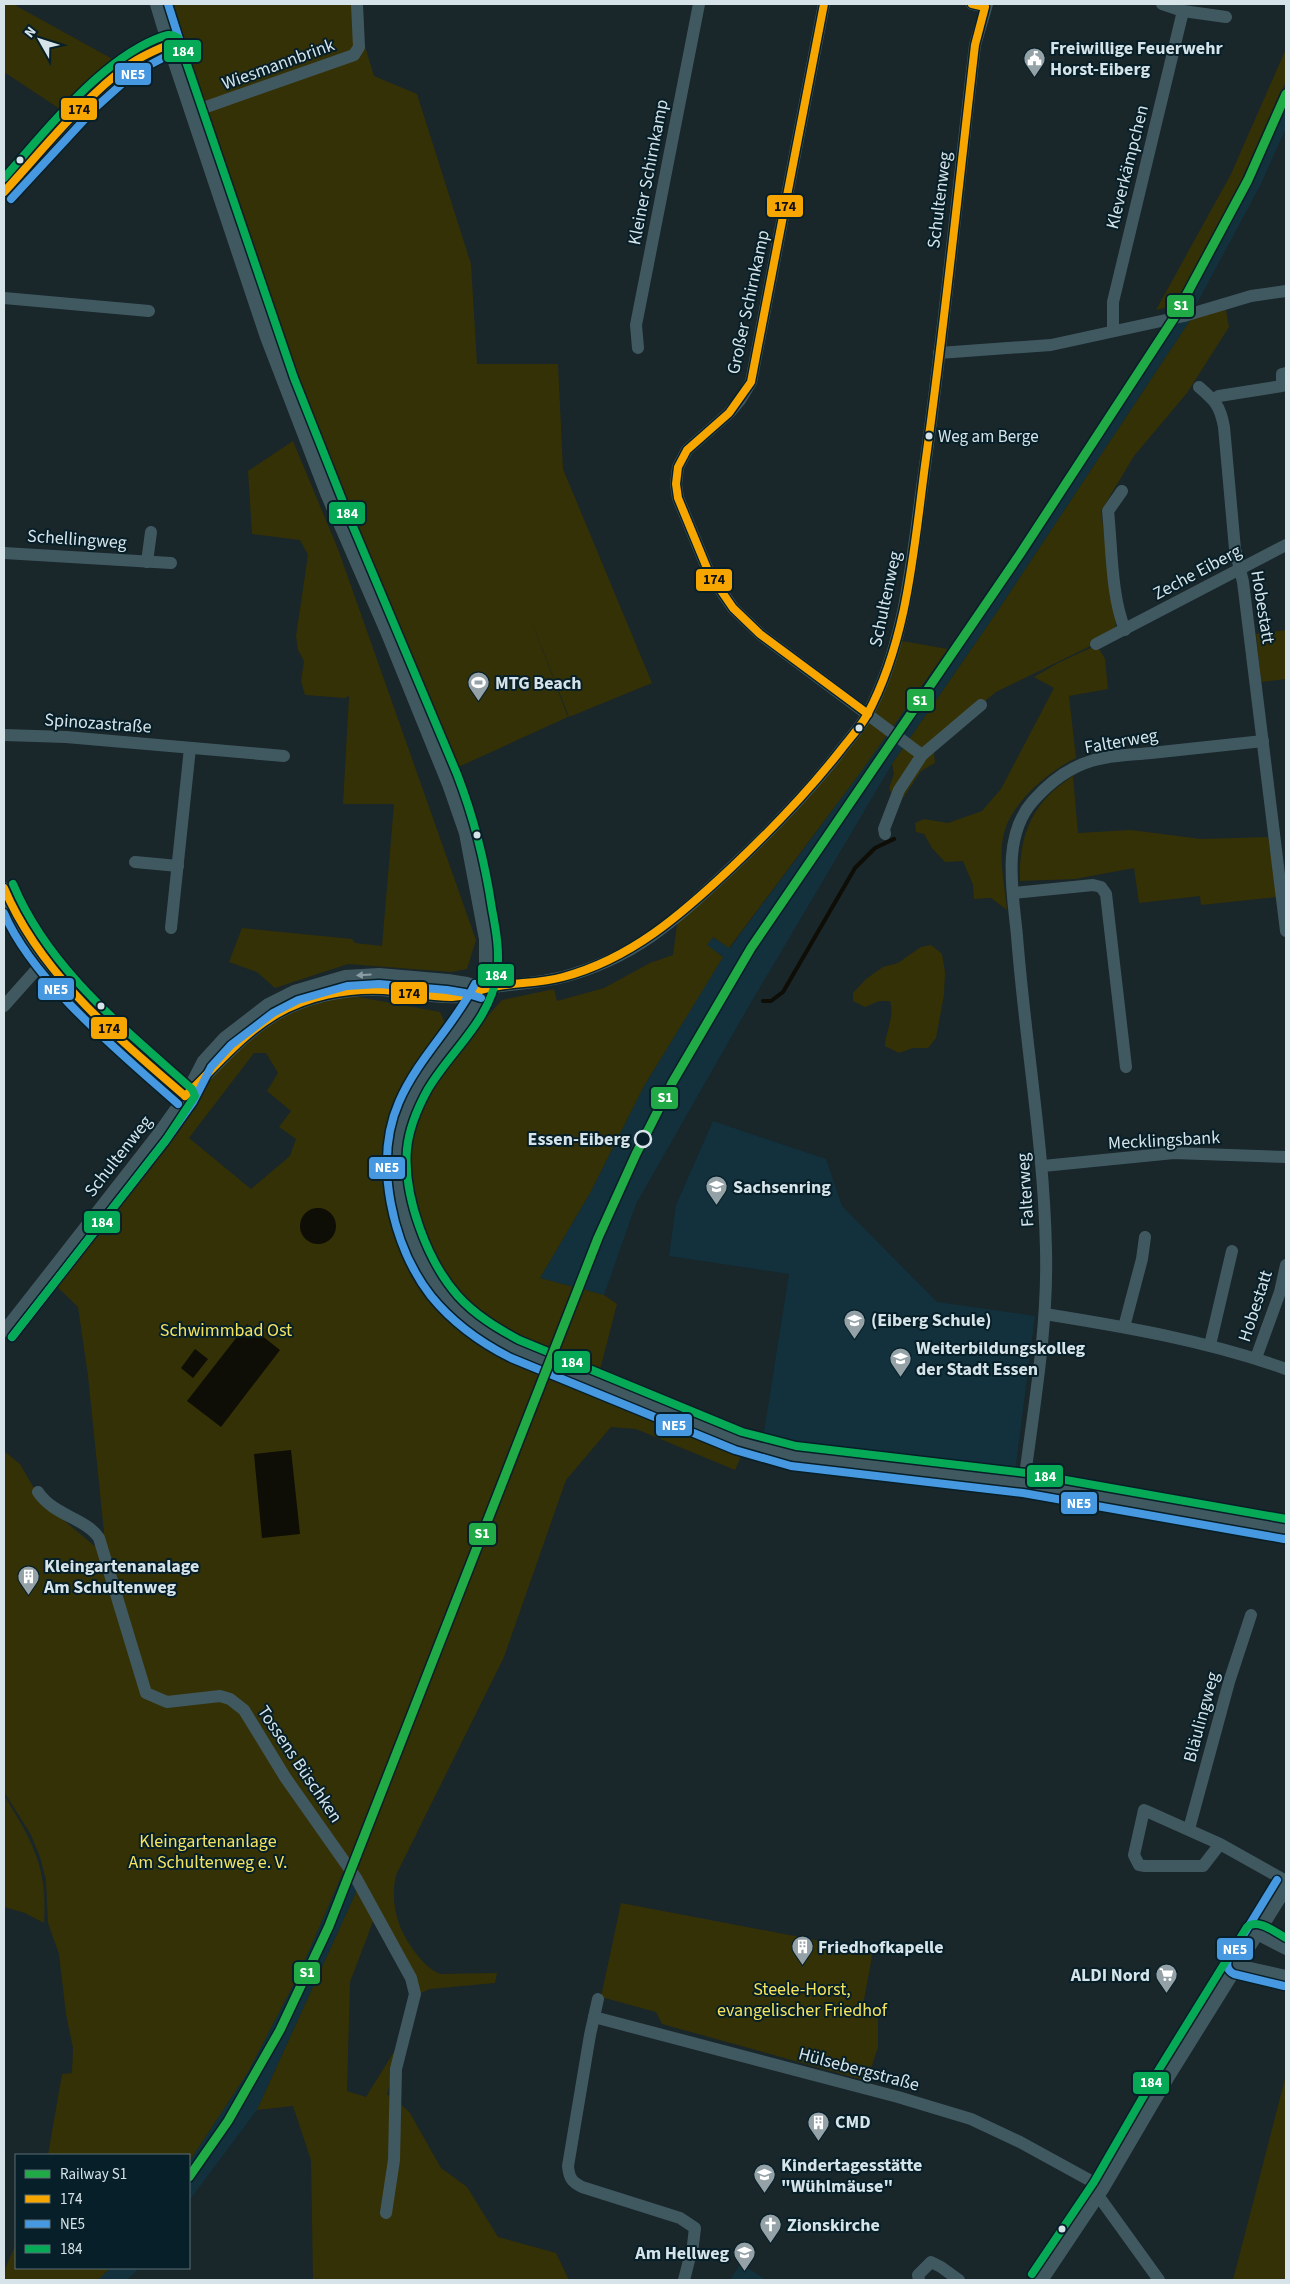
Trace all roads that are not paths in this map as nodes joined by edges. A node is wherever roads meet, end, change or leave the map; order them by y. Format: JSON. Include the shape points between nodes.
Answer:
{"nodes":[{"id":1,"x":158,"y":4,"type":"edge"},
{"id":2,"x":357,"y":4,"type":"edge"},
{"id":3,"x":699,"y":4,"type":"edge"},
{"id":4,"x":824,"y":4,"type":"edge"},
{"id":5,"x":972,"y":4,"type":"edge"},
{"id":6,"x":1162,"y":4,"type":"edge"},
{"id":7,"x":986,"y":6,"type":"edge"},
{"id":8,"x":1183,"y":11,"type":"junction"},
{"id":9,"x":1226,"y":17,"type":"dead end"},
{"id":10,"x":170,"y":44,"type":"junction"},
{"id":11,"x":192,"y":112,"type":"junction"},
{"id":12,"x":4,"y":192,"type":"edge"},
{"id":13,"x":1286,"y":291,"type":"edge"},
{"id":14,"x":4,"y":298,"type":"edge"},
{"id":15,"x":149,"y":311,"type":"dead end"},
{"id":16,"x":1113,"y":332,"type":"junction"},
{"id":17,"x":638,"y":348,"type":"dead end"},
{"id":18,"x":939,"y":353,"type":"junction"},
{"id":19,"x":1286,"y":373,"type":"edge"},
{"id":20,"x":1199,"y":387,"type":"dead end"},
{"id":21,"x":1214,"y":400,"type":"junction"},
{"id":22,"x":1122,"y":492,"type":"dead end"},
{"id":23,"x":151,"y":532,"type":"dead end"},
{"id":24,"x":1286,"y":545,"type":"edge"},
{"id":25,"x":4,"y":553,"type":"edge"},
{"id":26,"x":147,"y":562,"type":"junction"},
{"id":27,"x":171,"y":563,"type":"dead end"},
{"id":28,"x":1239,"y":569,"type":"junction"},
{"id":29,"x":1125,"y":630,"type":"junction"},
{"id":30,"x":1096,"y":644,"type":"dead end"},
{"id":31,"x":981,"y":706,"type":"dead end"},
{"id":32,"x":868,"y":714,"type":"junction"},
{"id":33,"x":4,"y":735,"type":"edge"},
{"id":34,"x":1264,"y":741,"type":"junction"},
{"id":35,"x":190,"y":748,"type":"junction"},
{"id":36,"x":922,"y":755,"type":"junction"},
{"id":37,"x":284,"y":756,"type":"dead end"},
{"id":38,"x":885,"y":834,"type":"dead end"},
{"id":39,"x":135,"y":862,"type":"dead end"},
{"id":40,"x":178,"y":866,"type":"junction"},
{"id":41,"x":4,"y":891,"type":"edge"},
{"id":42,"x":1013,"y":893,"type":"junction"},
{"id":43,"x":171,"y":928,"type":"dead end"},
{"id":44,"x":1286,"y":931,"type":"edge"},
{"id":45,"x":44,"y":960,"type":"junction"},
{"id":46,"x":484,"y":989,"type":"junction"},
{"id":47,"x":4,"y":1006,"type":"edge"},
{"id":48,"x":1126,"y":1066,"type":"dead end"},
{"id":49,"x":185,"y":1096,"type":"junction"},
{"id":50,"x":1286,"y":1157,"type":"edge"},
{"id":51,"x":1043,"y":1166,"type":"junction"},
{"id":52,"x":1146,"y":1238,"type":"dead end"},
{"id":53,"x":1232,"y":1251,"type":"dead end"},
{"id":54,"x":1286,"y":1265,"type":"edge"},
{"id":55,"x":1044,"y":1314,"type":"junction"},
{"id":56,"x":1124,"y":1327,"type":"junction"},
{"id":57,"x":4,"y":1331,"type":"edge"},
{"id":58,"x":1210,"y":1346,"type":"junction"},
{"id":59,"x":1256,"y":1358,"type":"junction"},
{"id":60,"x":1286,"y":1369,"type":"edge"},
{"id":61,"x":1024,"y":1483,"type":"junction"},
{"id":62,"x":38,"y":1492,"type":"dead end"},
{"id":63,"x":1286,"y":1529,"type":"edge"},
{"id":64,"x":1251,"y":1615,"type":"dead end"},
{"id":65,"x":1189,"y":1829,"type":"junction"},
{"id":66,"x":1220,"y":1844,"type":"junction"},
{"id":67,"x":1286,"y":1881,"type":"edge"},
{"id":68,"x":1286,"y":1885,"type":"edge"},
{"id":69,"x":1255,"y":1933,"type":"junction"},
{"id":70,"x":1286,"y":1949,"type":"edge"},
{"id":71,"x":1237,"y":1965,"type":"junction"},
{"id":72,"x":1286,"y":1976,"type":"edge"},
{"id":73,"x":598,"y":2000,"type":"dead end"},
{"id":74,"x":594,"y":2017,"type":"junction"},
{"id":75,"x":1100,"y":2191,"type":"junction"},
{"id":76,"x":386,"y":2213,"type":"dead end"},
{"id":77,"x":684,"y":2280,"type":"edge"},
{"id":78,"x":919,"y":2280,"type":"edge"},
{"id":79,"x":959,"y":2280,"type":"edge"},
{"id":80,"x":1040,"y":2280,"type":"edge"},
{"id":81,"x":1159,"y":2280,"type":"edge"}],
"edges":[{"from":1,"to":10,"type":"street"},
{"from":2,"to":11,"type":"street","name":"Wiesmannbrink","via":[[359,47],[354,54]]},
{"from":3,"to":17,"type":"street","name":"Kleiner Schirnkamp","via":[[636,325]]},
{"from":4,"to":32,"type":"street","name":"Großer Schirnkamp","via":[[751,382],[728,413],[687,450],[678,467],[676,484],[678,498],[709,574],[733,608],[760,634]]},
{"from":5,"to":7,"type":"street"},
{"from":6,"to":8,"type":"street"},
{"from":7,"to":18,"type":"street","name":"Schultenweg","via":[[975,45]]},
{"from":8,"to":9,"type":"street"},
{"from":8,"to":16,"type":"street","name":"Kleverkämpchen","via":[[1113,302]]},
{"from":10,"to":11,"type":"street"},
{"from":10,"to":12,"type":"street","via":[[128,65],[89,100]]},
{"from":11,"to":46,"type":"street","via":[[272,346],[328,493],[388,631],[467,833],[487,939]]},
{"from":13,"to":16,"type":"street","via":[[1251,296]]},
{"from":14,"to":15,"type":"street"},
{"from":16,"to":18,"type":"street","via":[[1051,345]]},
{"from":18,"to":32,"type":"street","name":"Schultenweg","via":[[904,606],[884,678]]},
{"from":19,"to":21,"type":"street","via":[[1282,374],[1282,386],[1219,396]]},
{"from":20,"to":21,"type":"street","name":"Hobestatt"},
{"from":21,"to":28,"type":"street","name":"Hobestatt","via":[[1221,410],[1224,426]]},
{"from":22,"to":29,"type":"street","via":[[1108,511],[1120,618]]},
{"from":23,"to":26,"type":"street","name":"Schellingweg"},
{"from":24,"to":28,"type":"street","name":"Zeche Eiberg"},
{"from":25,"to":26,"type":"street","name":"Schellingweg"},
{"from":26,"to":27,"type":"street","name":"Schellingweg"},
{"from":28,"to":29,"type":"street","name":"Zeche Eiberg"},
{"from":28,"to":34,"type":"street","name":"Hobestatt"},
{"from":29,"to":30,"type":"street","name":"Zeche Eiberg"},
{"from":31,"to":36,"type":"street"},
{"from":32,"to":36,"type":"street"},
{"from":32,"to":46,"type":"street","name":"Schultenweg","via":[[814,783],[776,823],[684,912],[652,937],[592,968],[561,977]]},
{"from":33,"to":35,"type":"street","name":"Spinozastraße"},
{"from":34,"to":42,"type":"street","name":"Falterweg","via":[[1101,759],[1067,772],[1031,803],[1022,818],[1011,867]]},
{"from":34,"to":44,"type":"street","name":"Hobestatt"},
{"from":35,"to":37,"type":"street","name":"Spinozastraße"},
{"from":35,"to":40,"type":"street"},
{"from":36,"to":38,"type":"street","via":[[899,790],[884,828]]},
{"from":39,"to":40,"type":"street"},
{"from":40,"to":43,"type":"street"},
{"from":41,"to":45,"type":"street"},
{"from":42,"to":48,"type":"street","via":[[1093,885],[1101,887],[1106,894]]},
{"from":42,"to":51,"type":"street","name":"Falterweg"},
{"from":45,"to":47,"type":"street"},
{"from":45,"to":49,"type":"street","via":[[120,1037]]},
{"from":46,"to":49,"type":"street","name":"Schultenweg","via":[[465,997],[375,990],[342,992],[300,1003],[274,1016],[237,1044]]},
{"from":46,"to":61,"type":"street","via":[[466,1022],[419,1086],[398,1138],[397,1160],[400,1189],[418,1253],[436,1287],[474,1323],[504,1343],[533,1356],[739,1441],[794,1456]]},
{"from":49,"to":57,"type":"street","name":"Schultenweg"},
{"from":50,"to":51,"type":"street","name":"Mecklingsbank","via":[[1174,1153]]},
{"from":51,"to":55,"type":"street","name":"Falterweg"},
{"from":52,"to":56,"type":"street"},
{"from":53,"to":58,"type":"street"},
{"from":54,"to":59,"type":"street","name":"Hobestatt","via":[[1280,1292]]},
{"from":55,"to":56,"type":"street"},
{"from":55,"to":61,"type":"street","name":"Falterweg"},
{"from":56,"to":58,"type":"street"},
{"from":58,"to":59,"type":"street"},
{"from":59,"to":60,"type":"street"},
{"from":61,"to":63,"type":"street"},
{"from":62,"to":76,"type":"street","name":"Tossens Büschken","via":[[55,1510],[88,1528],[98,1538],[146,1693],[167,1702],[220,1696],[244,1710],[285,1777],[356,1878],[411,1978],[415,1994],[396,2069],[394,2160]]},
{"from":64,"to":65,"type":"street","name":"Bläulingweg"},
{"from":65,"to":66,"type":"street"},
{"from":65,"to":66,"type":"street","via":[[1144,1810],[1134,1855],[1136,1860],[1145,1866],[1198,1868],[1208,1861]]},
{"from":66,"to":67,"type":"street"},
{"from":68,"to":69,"type":"street"},
{"from":69,"to":70,"type":"street"},
{"from":69,"to":71,"type":"street"},
{"from":71,"to":72,"type":"street"},
{"from":71,"to":75,"type":"street","via":[[1166,2076]]},
{"from":73,"to":74,"type":"street"},
{"from":74,"to":75,"type":"street","name":"Hülsebergstraße","via":[[971,2119],[1020,2142]]},
{"from":74,"to":77,"type":"street","via":[[578,2098],[569,2177],[582,2188],[680,2218],[695,2228]]},
{"from":75,"to":80,"type":"street"},
{"from":75,"to":81,"type":"street"},
{"from":78,"to":79,"type":"street","via":[[918,2275],[930,2262]]}]}
